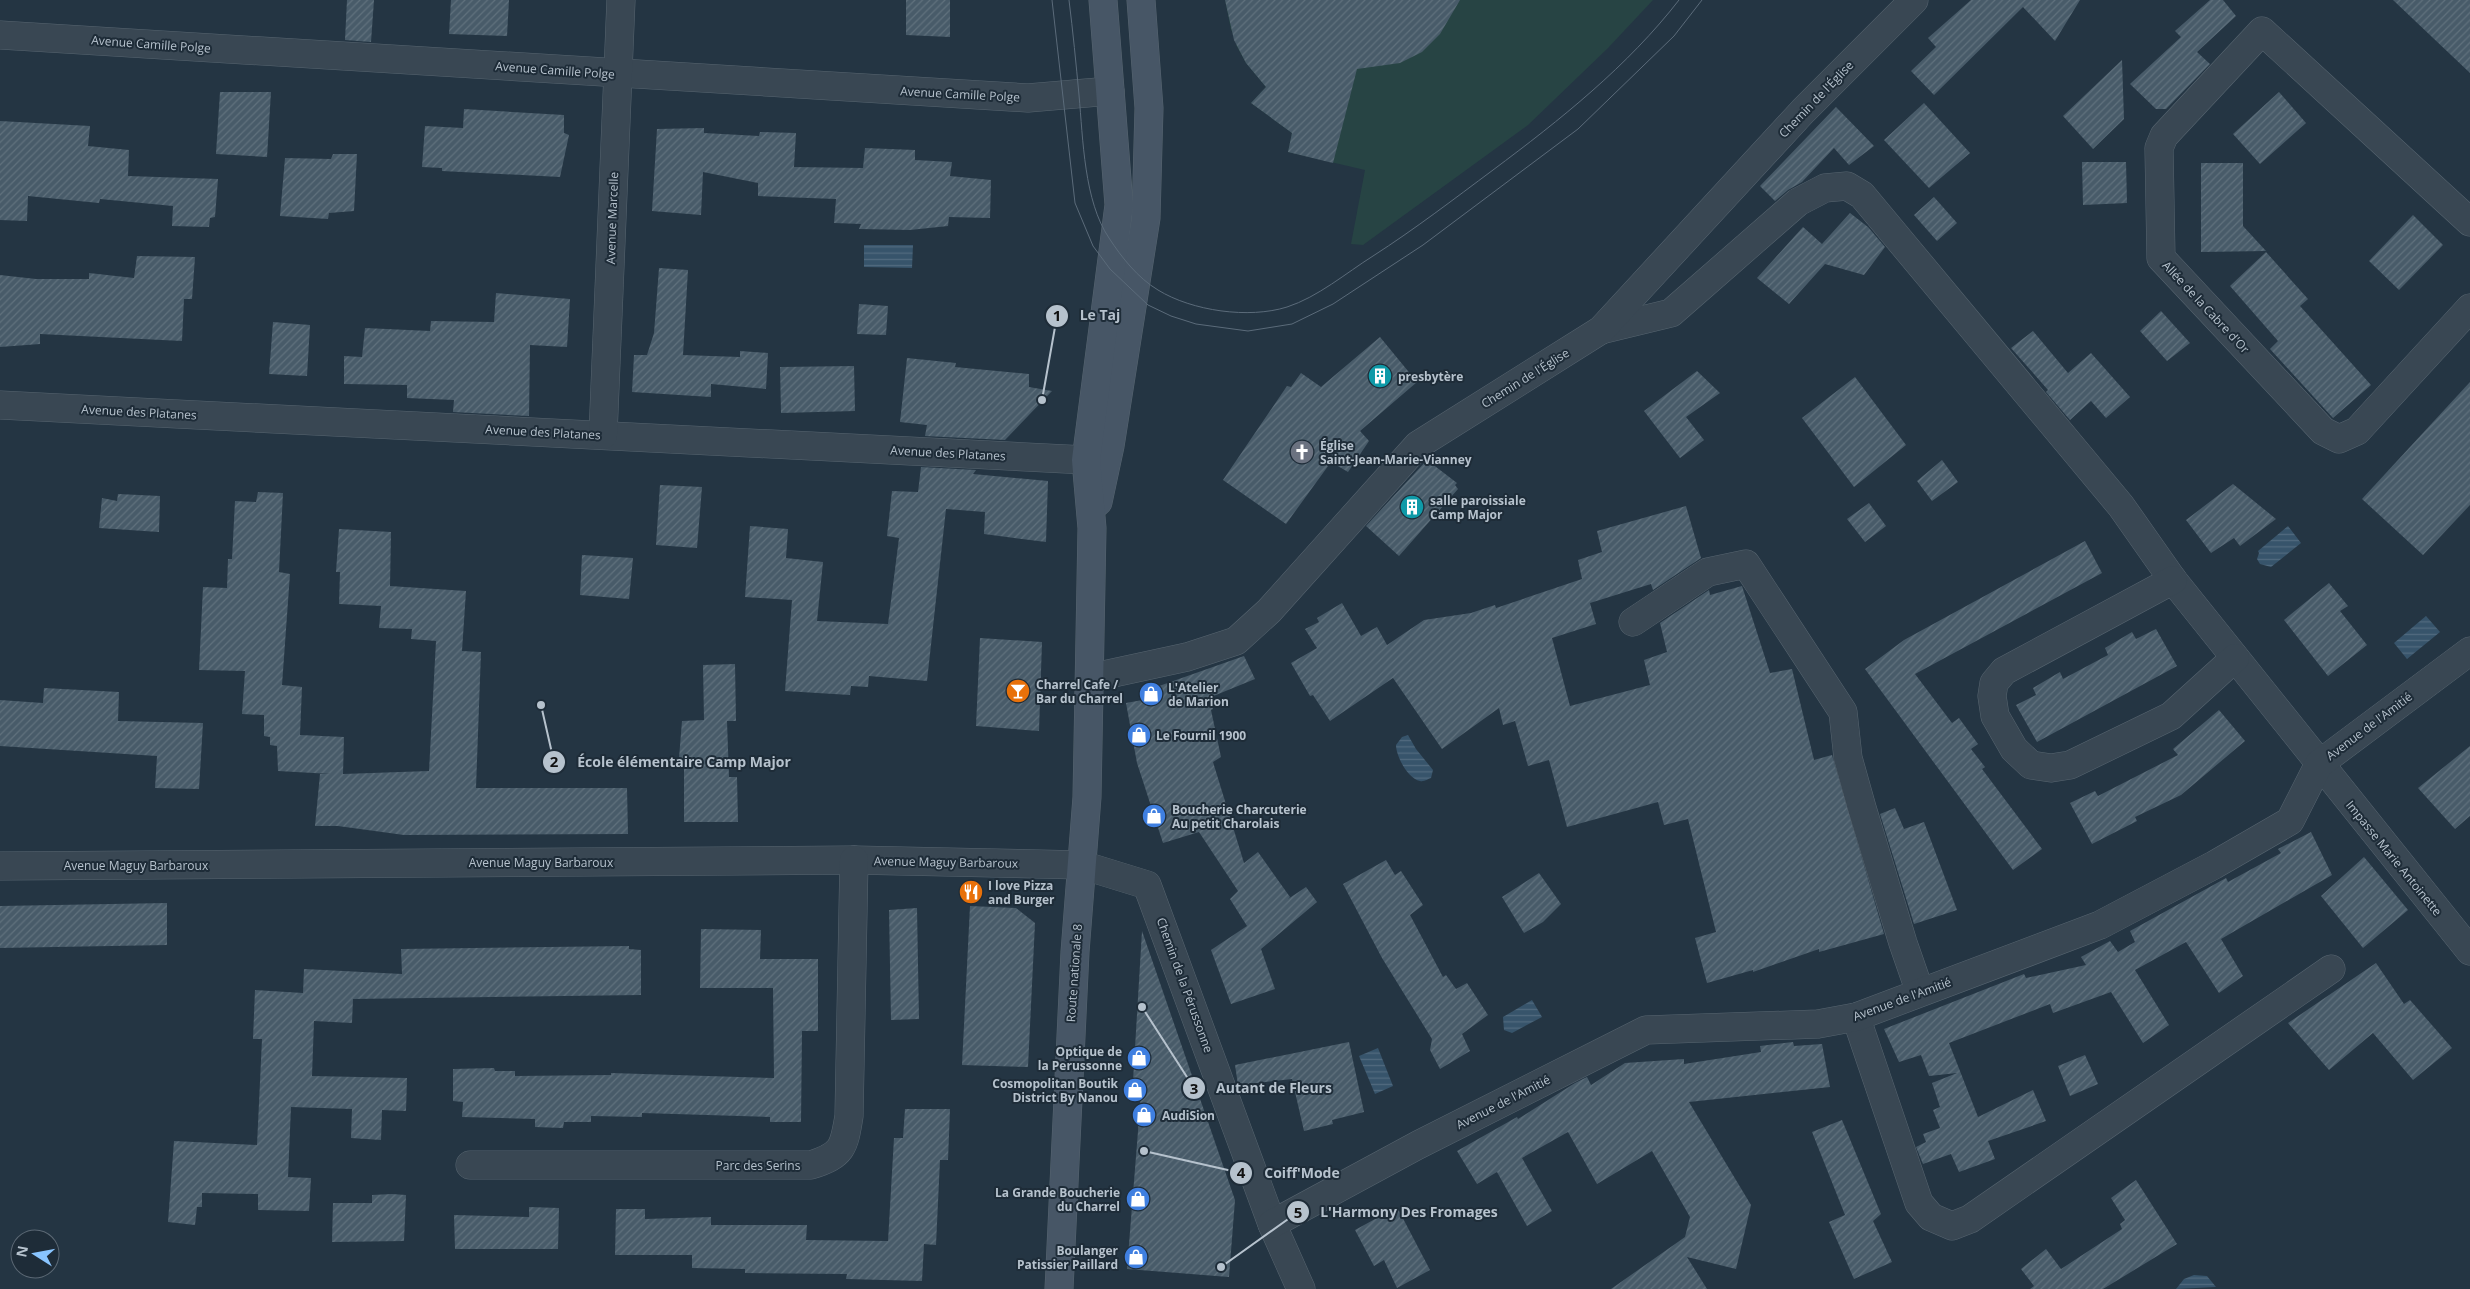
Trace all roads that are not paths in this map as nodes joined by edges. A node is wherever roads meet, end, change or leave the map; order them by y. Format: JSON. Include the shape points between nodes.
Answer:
{"nodes":[{"id":1,"x":621,"y":0,"type":"edge"},
{"id":2,"x":1103,"y":0,"type":"edge"},
{"id":3,"x":1141,"y":0,"type":"edge"},
{"id":4,"x":1914,"y":0,"type":"edge"},
{"id":5,"x":0,"y":35,"type":"edge"},
{"id":6,"x":618,"y":74,"type":"junction"},
{"id":7,"x":1110,"y":91,"type":"junction"},
{"id":8,"x":2470,"y":222,"type":"edge"},
{"id":9,"x":2470,"y":308,"type":"edge"},
{"id":10,"x":1601,"y":330,"type":"junction"},
{"id":11,"x":0,"y":405,"type":"edge"},
{"id":12,"x":603,"y":436,"type":"junction"},
{"id":13,"x":1086,"y":460,"type":"junction"},
{"id":14,"x":1092,"y":528,"type":"junction"},
{"id":15,"x":2173,"y":580,"type":"junction"},
{"id":16,"x":1633,"y":622,"type":"dead end"},
{"id":17,"x":2470,"y":651,"type":"edge"},
{"id":18,"x":2234,"y":658,"type":"junction"},
{"id":19,"x":1090,"y":678,"type":"junction"},
{"id":20,"x":2318,"y":764,"type":"junction"},
{"id":21,"x":854,"y":860,"type":"junction"},
{"id":22,"x":1082,"y":865,"type":"junction"},
{"id":23,"x":0,"y":866,"type":"edge"},
{"id":24,"x":2470,"y":951,"type":"edge"},
{"id":25,"x":2331,"y":969,"type":"dead end"},
{"id":26,"x":1920,"y":992,"type":"junction"},
{"id":27,"x":1856,"y":1018,"type":"junction"},
{"id":28,"x":470,"y":1165,"type":"dead end"},
{"id":29,"x":1272,"y":1224,"type":"junction"},
{"id":30,"x":1059,"y":1289,"type":"edge"},
{"id":31,"x":1301,"y":1289,"type":"edge"}],
"edges":[{"from":1,"to":6,"type":"street","name":"Avenue Marcelle"},
{"from":2,"to":7,"type":"main road"},
{"from":3,"to":14,"type":"main road","via":[[1149,108],[1146,218],[1110,446]]},
{"from":4,"to":10,"type":"street","name":"Chemin de l'Église","via":[[1803,111]]},
{"from":5,"to":6,"type":"street","name":"Avenue Camille Polge"},
{"from":6,"to":7,"type":"street","name":"Avenue Camille Polge","via":[[1028,98]]},
{"from":6,"to":12,"type":"street","name":"Avenue Marcelle"},
{"from":7,"to":13,"type":"main road","via":[[1119,205]]},
{"from":8,"to":9,"type":"street","name":"Allée de la Cabre d'Or","via":[[2262,31],[2164,136],[2160,148],[2161,258],[2322,431],[2339,439],[2357,431]]},
{"from":10,"to":15,"type":"street","name":"Impasse Marie Antoinette","via":[[1671,313],[1798,202],[1824,188],[1848,186],[1862,195],[2115,499]]},
{"from":10,"to":19,"type":"street","name":"Chemin de l'Église","via":[[1418,445],[1269,612],[1236,641],[1187,657]]},
{"from":11,"to":12,"type":"street","name":"Avenue des Platanes"},
{"from":12,"to":13,"type":"street","name":"Avenue des Platanes"},
{"from":13,"to":14,"type":"main road"},
{"from":14,"to":19,"type":"main road","name":"Route nationale 8"},
{"from":15,"to":18,"type":"street","name":"Impasse Marie Antoinette"},
{"from":15,"to":18,"type":"street","via":[[2004,671],[1994,683],[1992,696],[1995,716],[2014,749],[2031,765],[2050,768],[2070,764],[2171,716]]},
{"from":16,"to":26,"type":"street","via":[[1708,572],[1746,564],[1843,712],[1848,758]]},
{"from":17,"to":20,"type":"street","name":"Avenue de l'Amitié"},
{"from":18,"to":20,"type":"street","name":"Impasse Marie Antoinette"},
{"from":19,"to":22,"type":"main road","name":"Route nationale 8"},
{"from":20,"to":24,"type":"street","name":"Impasse Marie Antoinette"},
{"from":20,"to":26,"type":"street","name":"Avenue de l'Amitié","via":[[2290,821],[2214,865],[2100,925]]},
{"from":21,"to":22,"type":"street","name":"Avenue Maguy Barbaroux"},
{"from":21,"to":23,"type":"street","name":"Avenue Maguy Barbaroux"},
{"from":21,"to":28,"type":"street","name":"Parc des Serins","via":[[849,1116],[844,1144],[829,1159],[811,1165]]},
{"from":22,"to":29,"type":"street","name":"Chemin de la Pérussonne","via":[[1147,885]]},
{"from":22,"to":30,"type":"main road","name":"Route nationale 8","via":[[1068,1074]]},
{"from":25,"to":27,"type":"street","via":[[1970,1219],[1952,1226],[1932,1218],[1919,1203]]},
{"from":26,"to":27,"type":"street","name":"Avenue de l'Amitié"},
{"from":27,"to":29,"type":"street","name":"Avenue de l'Amitié","via":[[1818,1024],[1646,1030],[1418,1145]]},
{"from":29,"to":31,"type":"street","name":"Chemin de la Pérussonne"}]}
